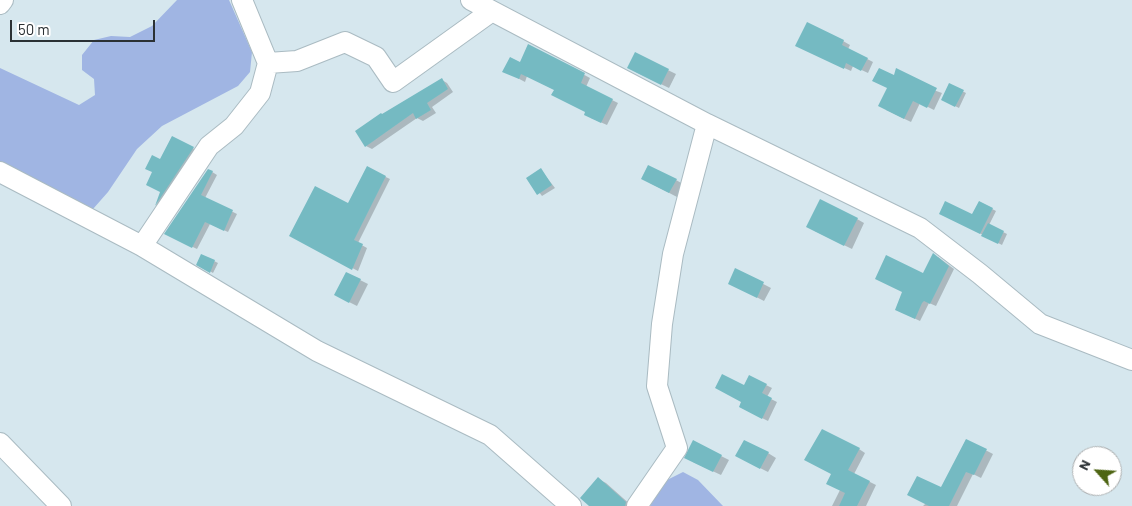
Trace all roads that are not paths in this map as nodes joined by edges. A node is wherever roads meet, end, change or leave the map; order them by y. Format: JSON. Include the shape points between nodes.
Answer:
{"nodes":[{"id":1,"x":3,"y":0,"type":"edge"},
{"id":2,"x":242,"y":0,"type":"edge"},
{"id":3,"x":470,"y":0,"type":"edge"},
{"id":4,"x":0,"y":4,"type":"edge"},
{"id":5,"x":492,"y":11,"type":"junction"},
{"id":6,"x":268,"y":63,"type":"junction"},
{"id":7,"x":707,"y":124,"type":"junction"},
{"id":8,"x":0,"y":172,"type":"edge"},
{"id":9,"x":142,"y":246,"type":"junction"},
{"id":10,"x":1132,"y":360,"type":"edge"},
{"id":11,"x":0,"y":443,"type":"edge"},
{"id":12,"x":61,"y":506,"type":"edge"},
{"id":13,"x":571,"y":506,"type":"edge"},
{"id":14,"x":637,"y":506,"type":"edge"}],
"edges":[{"from":1,"to":4,"type":"street"},
{"from":2,"to":6,"type":"street"},
{"from":3,"to":5,"type":"street"},
{"from":5,"to":6,"type":"street","via":[[393,82],[376,57],[345,42],[297,61]]},
{"from":5,"to":7,"type":"street"},
{"from":6,"to":9,"type":"street","via":[[260,93],[234,126],[209,146]]},
{"from":7,"to":10,"type":"street","via":[[920,228],[1040,324]]},
{"from":7,"to":14,"type":"street","via":[[673,254],[662,324],[657,386],[677,448]]},
{"from":8,"to":9,"type":"street"},
{"from":9,"to":13,"type":"street","via":[[317,351],[490,435]]},
{"from":11,"to":12,"type":"street"}]}
